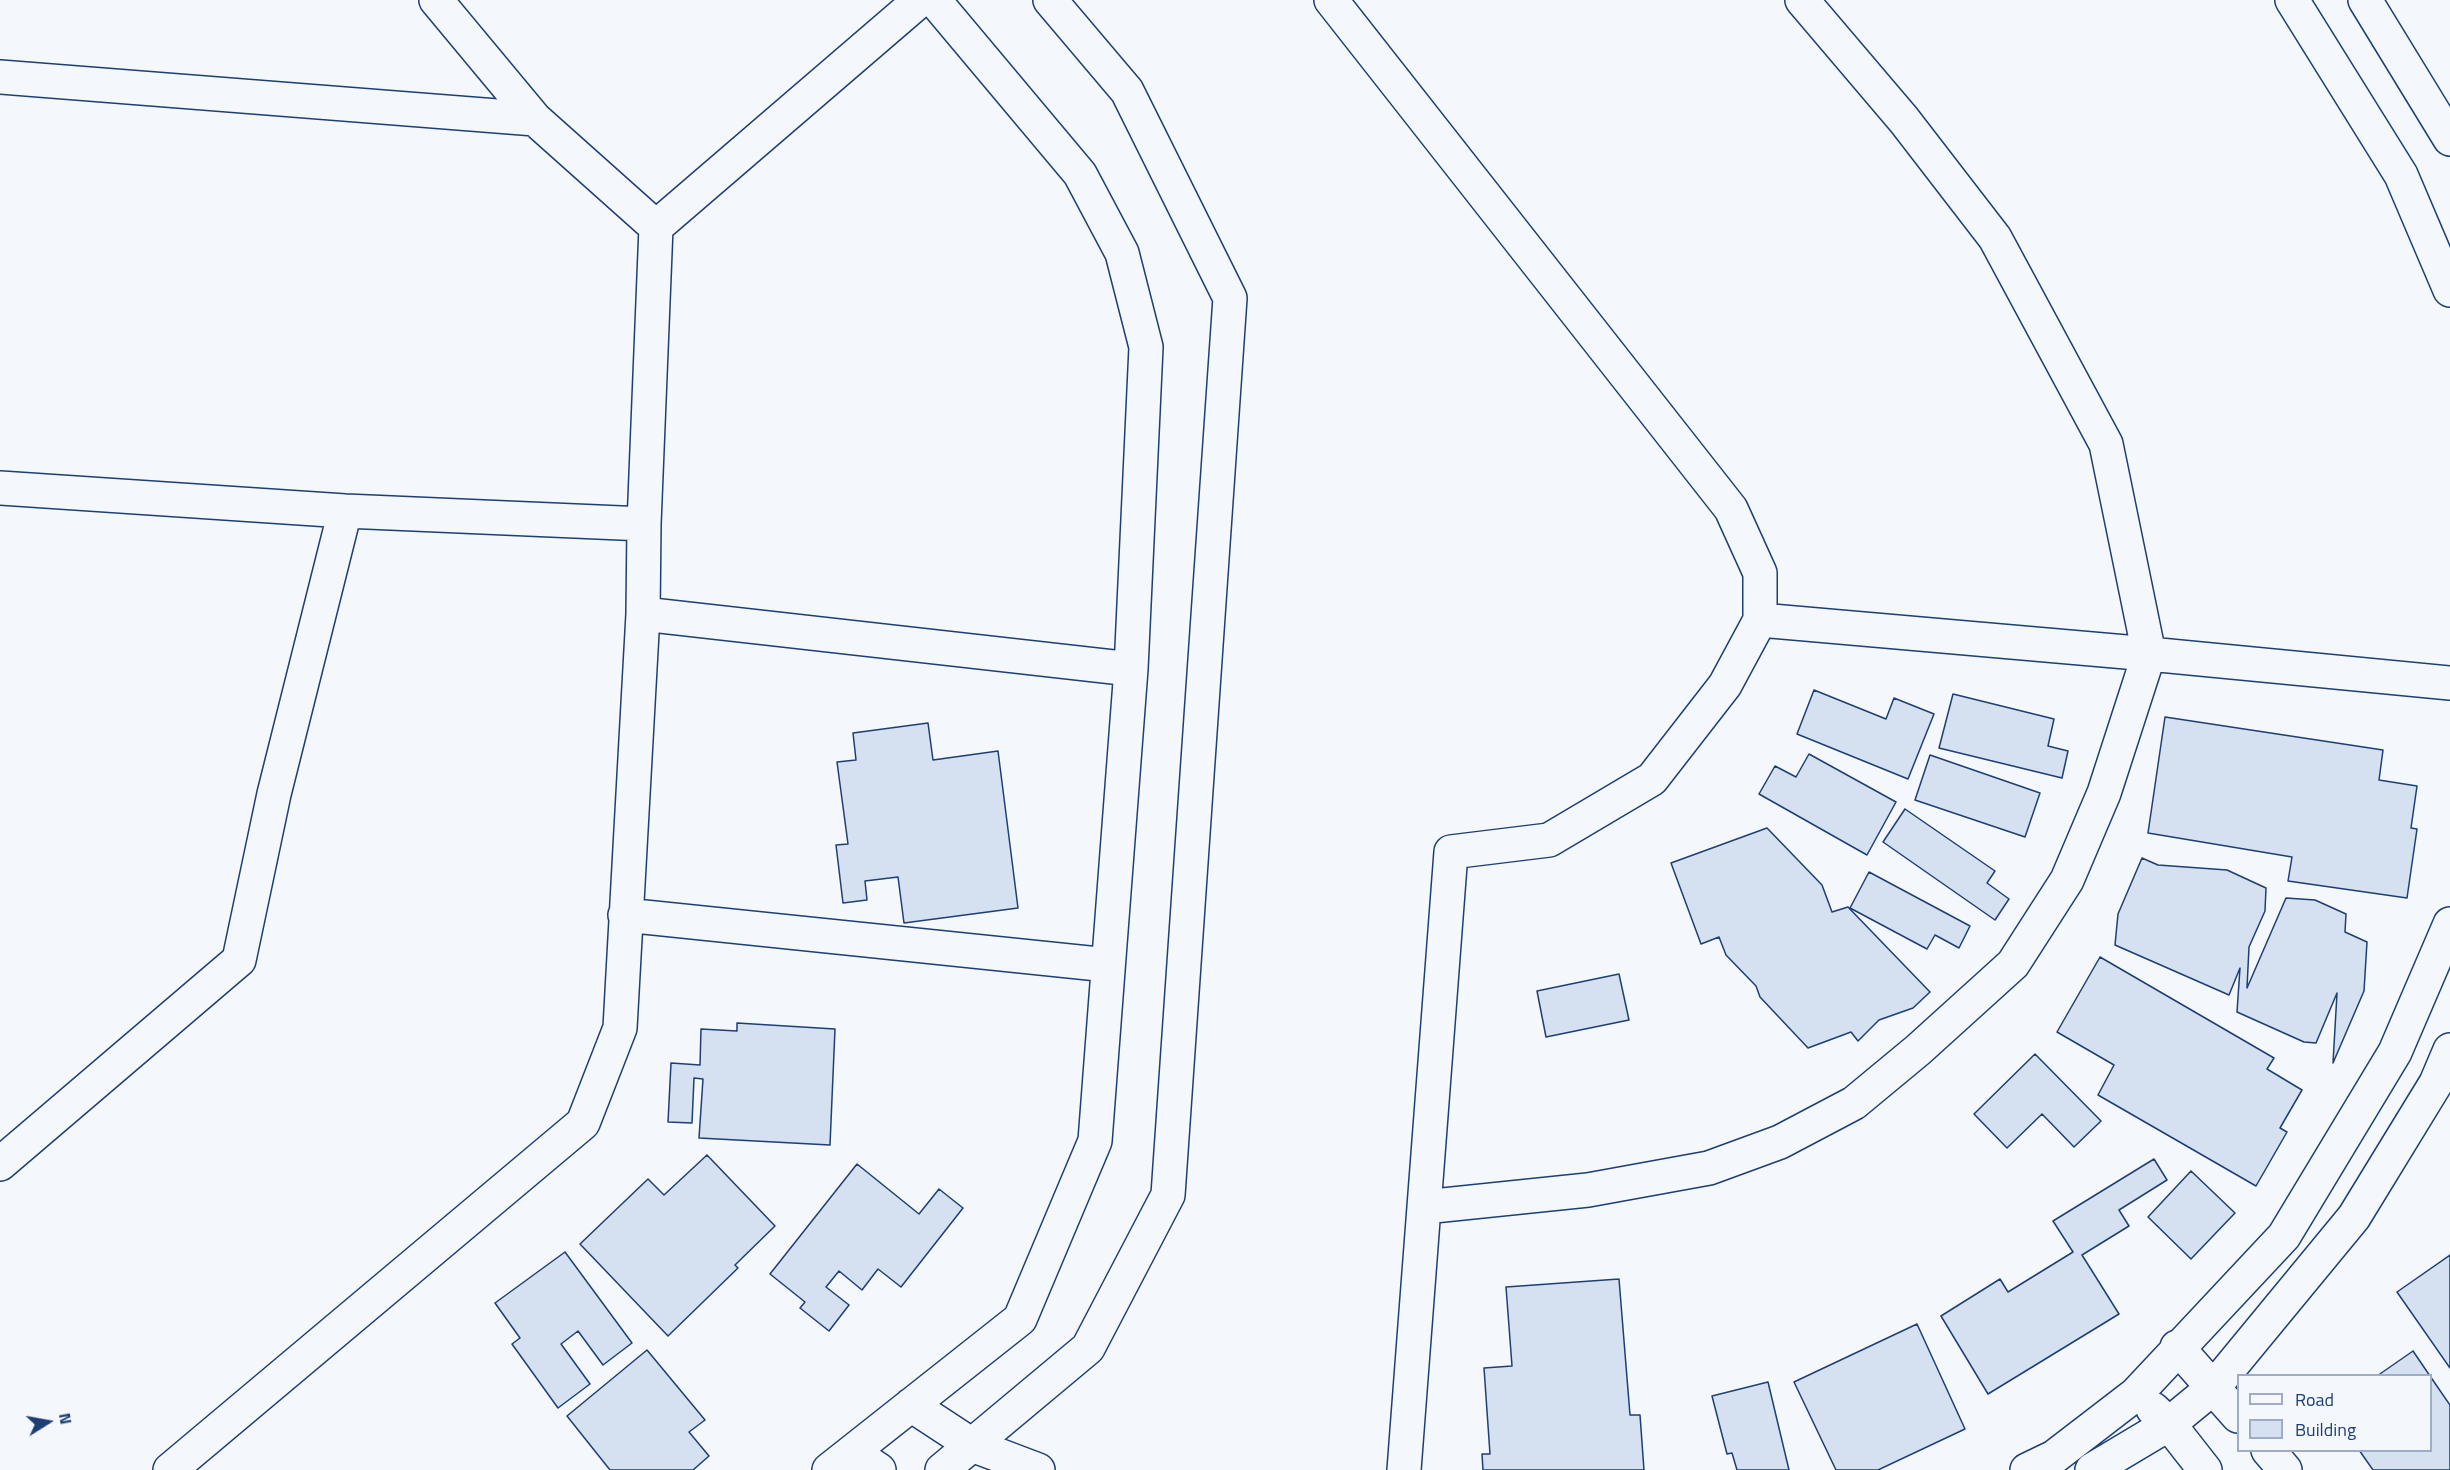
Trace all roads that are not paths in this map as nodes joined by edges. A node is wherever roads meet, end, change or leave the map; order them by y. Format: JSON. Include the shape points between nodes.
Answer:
{"nodes":[{"id":1,"x":436,"y":0,"type":"edge"},
{"id":2,"x":920,"y":0,"type":"edge"},
{"id":3,"x":934,"y":0,"type":"edge"},
{"id":4,"x":1050,"y":0,"type":"edge"},
{"id":5,"x":1331,"y":0,"type":"edge"},
{"id":6,"x":1802,"y":0,"type":"edge"},
{"id":7,"x":2292,"y":0,"type":"edge"},
{"id":8,"x":2365,"y":0,"type":"edge"},
{"id":9,"x":0,"y":77,"type":"edge"},
{"id":10,"x":535,"y":119,"type":"junction"},
{"id":11,"x":2450,"y":139,"type":"edge"},
{"id":12,"x":656,"y":227,"type":"junction"},
{"id":13,"x":2450,"y":290,"type":"edge"},
{"id":14,"x":0,"y":488,"type":"edge"},
{"id":15,"x":345,"y":511,"type":"junction"},
{"id":16,"x":644,"y":524,"type":"junction"},
{"id":17,"x":643,"y":614,"type":"junction"},
{"id":18,"x":1760,"y":620,"type":"junction"},
{"id":19,"x":2149,"y":654,"type":"junction"},
{"id":20,"x":1131,"y":669,"type":"junction"},
{"id":21,"x":2450,"y":684,"type":"edge"},
{"id":22,"x":625,"y":915,"type":"junction"},
{"id":23,"x":2450,"y":924,"type":"edge"},
{"id":24,"x":1108,"y":965,"type":"junction"},
{"id":25,"x":2450,"y":1050,"type":"edge"},
{"id":26,"x":0,"y":1164,"type":"edge"},
{"id":27,"x":1424,"y":1207,"type":"junction"},
{"id":28,"x":2177,"y":1347,"type":"junction"},
{"id":29,"x":2214,"y":1387,"type":"junction"},
{"id":30,"x":2136,"y":1394,"type":"junction"},
{"id":31,"x":911,"y":1405,"type":"junction"},
{"id":32,"x":2237,"y":1415,"type":"edge"},
{"id":33,"x":2169,"y":1424,"type":"junction"},
{"id":34,"x":972,"y":1445,"type":"junction"},
{"id":35,"x":2270,"y":1452,"type":"edge"},
{"id":36,"x":841,"y":1461,"type":"edge"},
{"id":37,"x":170,"y":1470,"type":"edge"},
{"id":38,"x":879,"y":1470,"type":"edge"},
{"id":39,"x":942,"y":1470,"type":"edge"},
{"id":40,"x":1038,"y":1470,"type":"edge"},
{"id":41,"x":1404,"y":1470,"type":"edge"},
{"id":42,"x":2027,"y":1470,"type":"edge"},
{"id":43,"x":2092,"y":1470,"type":"edge"},
{"id":44,"x":2205,"y":1470,"type":"edge"},
{"id":45,"x":2285,"y":1470,"type":"edge"}],
"edges":[{"from":1,"to":10,"type":"street"},
{"from":2,"to":12,"type":"street"},
{"from":3,"to":20,"type":"street","via":[[1080,174],[1122,253],[1146,347]]},
{"from":4,"to":34,"type":"street","via":[[1127,91],[1230,298],[1168,1195],[1088,1348]]},
{"from":5,"to":18,"type":"street","via":[[1731,509],[1760,573]]},
{"from":6,"to":19,"type":"street","via":[[1904,120],[1995,238],[2106,444]]},
{"from":7,"to":13,"type":"street","via":[[2401,175]]},
{"from":8,"to":11,"type":"street"},
{"from":9,"to":10,"type":"street"},
{"from":10,"to":12,"type":"street"},
{"from":12,"to":16,"type":"street"},
{"from":14,"to":15,"type":"street"},
{"from":15,"to":16,"type":"street"},
{"from":15,"to":26,"type":"street","via":[[274,794],[238,960]]},
{"from":16,"to":17,"type":"street"},
{"from":17,"to":20,"type":"street"},
{"from":17,"to":22,"type":"street"},
{"from":18,"to":19,"type":"street"},
{"from":18,"to":27,"type":"street","via":[[1725,685],[1652,779],[1549,840],[1451,852]]},
{"from":19,"to":21,"type":"street"},
{"from":19,"to":27,"type":"street","via":[[2104,794],[2067,880],[2013,963],[1854,1103],[1780,1142],[1709,1168],[1588,1190]]},
{"from":20,"to":24,"type":"street"},
{"from":22,"to":24,"type":"street"},
{"from":22,"to":37,"type":"street","via":[[620,1028],[583,1123]]},
{"from":23,"to":28,"type":"street","via":[[2395,1052],[2284,1236]]},
{"from":24,"to":31,"type":"street","via":[[1095,1141],[1020,1319]]},
{"from":25,"to":29,"type":"street","via":[[2436,1083],[2354,1216]]},
{"from":27,"to":41,"type":"street"},
{"from":28,"to":29,"type":"street"},
{"from":28,"to":30,"type":"street"},
{"from":29,"to":32,"type":"street"},
{"from":29,"to":33,"type":"street"},
{"from":30,"to":33,"type":"street"},
{"from":30,"to":42,"type":"street","via":[[2054,1457]]},
{"from":31,"to":34,"type":"street"},
{"from":31,"to":36,"type":"street"},
{"from":33,"to":43,"type":"street"},
{"from":33,"to":44,"type":"street"},
{"from":34,"to":39,"type":"street"},
{"from":34,"to":40,"type":"street"},
{"from":35,"to":45,"type":"street"},
{"from":36,"to":38,"type":"street"}]}
